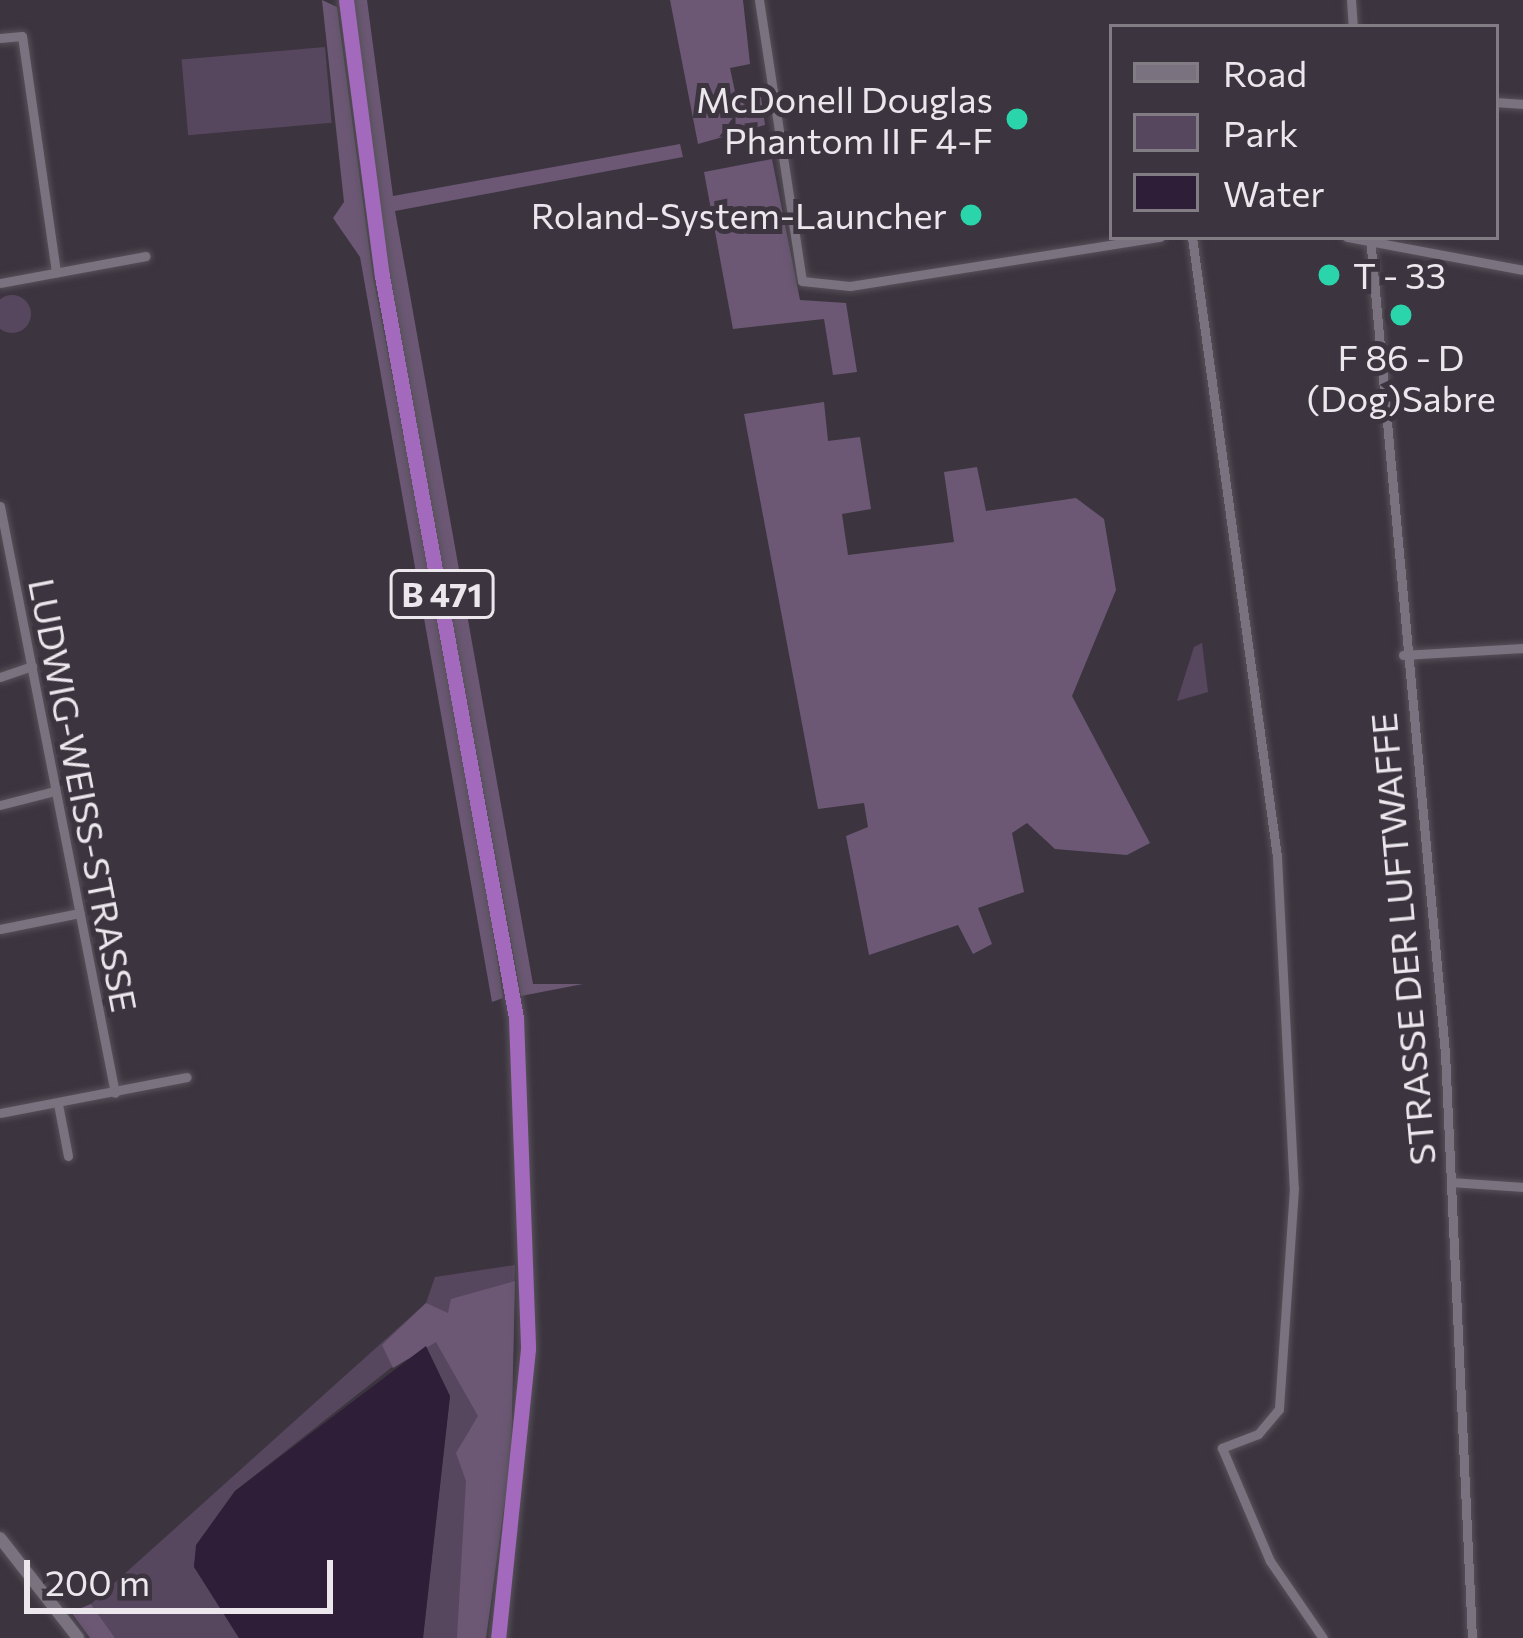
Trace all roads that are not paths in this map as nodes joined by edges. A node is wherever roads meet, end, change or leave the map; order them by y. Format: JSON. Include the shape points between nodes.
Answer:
{"nodes":[{"id":1,"x":346,"y":0,"type":"edge"},
{"id":2,"x":759,"y":0,"type":"edge"},
{"id":3,"x":0,"y":38,"type":"edge"},
{"id":4,"x":1141,"y":240,"type":"edge"},
{"id":5,"x":1192,"y":240,"type":"edge"},
{"id":6,"x":1370,"y":240,"type":"edge"},
{"id":7,"x":146,"y":256,"type":"dead end"},
{"id":8,"x":1523,"y":270,"type":"edge"},
{"id":9,"x":56,"y":273,"type":"junction"},
{"id":10,"x":0,"y":283,"type":"edge"},
{"id":11,"x":0,"y":506,"type":"edge"},
{"id":12,"x":3,"y":543,"type":"edge"},
{"id":13,"x":1523,"y":648,"type":"edge"},
{"id":14,"x":1403,"y":655,"type":"junction"},
{"id":15,"x":32,"y":666,"type":"junction"},
{"id":16,"x":0,"y":677,"type":"edge"},
{"id":17,"x":56,"y":791,"type":"junction"},
{"id":18,"x":0,"y":805,"type":"edge"},
{"id":19,"x":80,"y":913,"type":"junction"},
{"id":20,"x":0,"y":929,"type":"edge"},
{"id":21,"x":187,"y":1077,"type":"dead end"},
{"id":22,"x":115,"y":1093,"type":"junction"},
{"id":23,"x":58,"y":1104,"type":"junction"},
{"id":24,"x":0,"y":1114,"type":"edge"},
{"id":25,"x":68,"y":1156,"type":"dead end"},
{"id":26,"x":1451,"y":1182,"type":"junction"},
{"id":27,"x":1523,"y":1187,"type":"edge"},
{"id":28,"x":0,"y":1538,"type":"edge"},
{"id":29,"x":78,"y":1638,"type":"edge"},
{"id":30,"x":498,"y":1638,"type":"edge"},
{"id":31,"x":1323,"y":1638,"type":"edge"},
{"id":32,"x":1472,"y":1638,"type":"edge"}],
"edges":[{"from":1,"to":30,"type":"highway","number":"B 471","via":[[382,276],[516,1018],[528,1349]]},
{"from":2,"to":4,"type":"street","via":[[802,281],[850,286]]},
{"from":3,"to":9,"type":"street","via":[[22,37]]},
{"from":5,"to":31,"type":"street","via":[[1277,857],[1294,1188],[1279,1408],[1258,1434],[1222,1448],[1270,1562]]},
{"from":6,"to":8,"type":"street"},
{"from":6,"to":14,"type":"street","name":"STRASSE DER LUFTWAFFE"},
{"from":7,"to":9,"type":"street"},
{"from":9,"to":10,"type":"street"},
{"from":11,"to":12,"type":"street","name":"LUDWIG-WEISS-STRASSE"},
{"from":12,"to":15,"type":"street","name":"LUDWIG-WEISS-STRASSE"},
{"from":13,"to":14,"type":"street"},
{"from":14,"to":26,"type":"street","name":"STRASSE DER LUFTWAFFE"},
{"from":15,"to":16,"type":"street"},
{"from":15,"to":17,"type":"street","name":"LUDWIG-WEISS-STRASSE"},
{"from":17,"to":18,"type":"street"},
{"from":17,"to":19,"type":"street","name":"LUDWIG-WEISS-STRASSE"},
{"from":19,"to":20,"type":"street"},
{"from":19,"to":22,"type":"street","name":"LUDWIG-WEISS-STRASSE"},
{"from":21,"to":22,"type":"street"},
{"from":22,"to":23,"type":"street"},
{"from":23,"to":24,"type":"street"},
{"from":23,"to":25,"type":"street"},
{"from":26,"to":27,"type":"street"},
{"from":26,"to":32,"type":"street","name":"STRASSE DER LUFTWAFFE"},
{"from":28,"to":29,"type":"street"}]}
